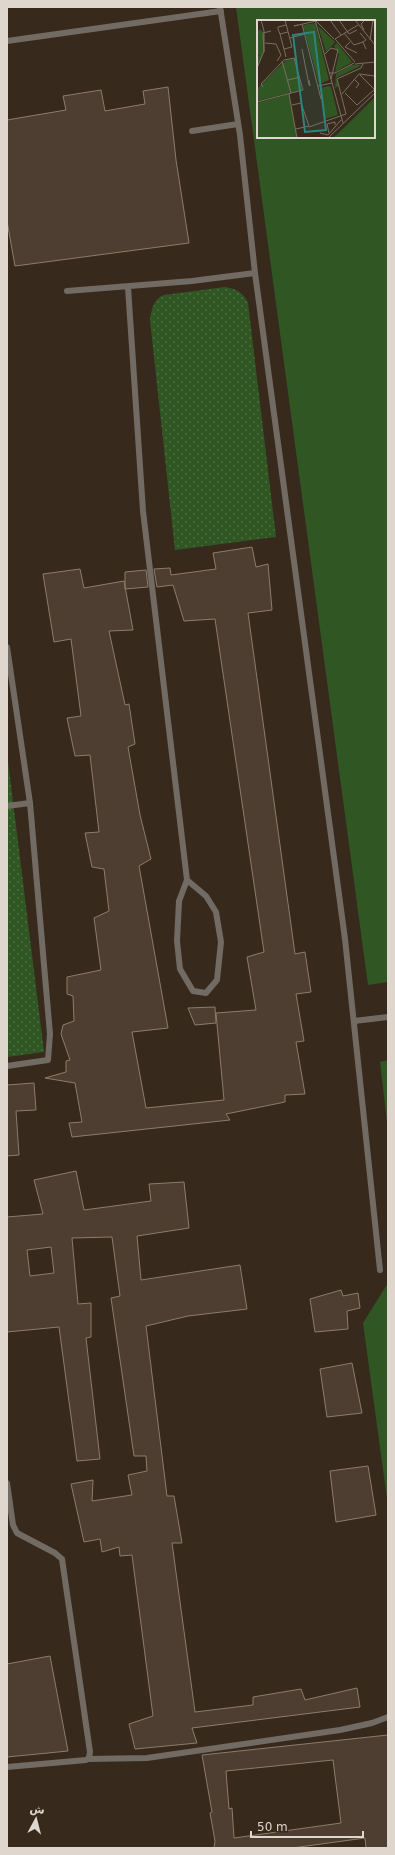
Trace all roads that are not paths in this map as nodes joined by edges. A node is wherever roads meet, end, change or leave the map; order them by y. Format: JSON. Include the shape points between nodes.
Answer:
{"nodes":[{"id":1,"x":221,"y":9,"type":"edge"},
{"id":2,"x":7,"y":41,"type":"edge"},
{"id":3,"x":238,"y":124,"type":"junction"},
{"id":4,"x":192,"y":131,"type":"dead end"},
{"id":5,"x":255,"y":273,"type":"junction"},
{"id":6,"x":128,"y":287,"type":"junction"},
{"id":7,"x":67,"y":291,"type":"dead end"},
{"id":8,"x":7,"y":647,"type":"edge"},
{"id":9,"x":30,"y":804,"type":"junction"},
{"id":10,"x":7,"y":806,"type":"edge"},
{"id":11,"x":187,"y":880,"type":"junction"},
{"id":12,"x":388,"y":1017,"type":"edge"},
{"id":13,"x":354,"y":1021,"type":"junction"},
{"id":14,"x":7,"y":1066,"type":"edge"},
{"id":15,"x":380,"y":1270,"type":"dead end"},
{"id":16,"x":7,"y":1483,"type":"edge"},
{"id":17,"x":388,"y":1717,"type":"edge"},
{"id":18,"x":88,"y":1759,"type":"junction"},
{"id":19,"x":7,"y":1767,"type":"edge"}],
"edges":[{"from":1,"to":2,"type":"lane"},
{"from":1,"to":3,"type":"lane"},
{"from":3,"to":4,"type":"lane"},
{"from":3,"to":5,"type":"lane"},
{"from":5,"to":6,"type":"lane"},
{"from":5,"to":13,"type":"lane","via":[[329,807]]},
{"from":6,"to":7,"type":"lane"},
{"from":6,"to":11,"type":"lane","via":[[143,511]]},
{"from":8,"to":9,"type":"lane"},
{"from":9,"to":10,"type":"lane"},
{"from":9,"to":14,"type":"lane","via":[[50,1059]]},
{"from":11,"to":11,"type":"lane","via":[[206,896],[216,912],[221,942],[217,980],[206,992],[193,991],[180,969],[177,941],[179,901]]},
{"from":12,"to":13,"type":"lane"},
{"from":13,"to":15,"type":"lane"},
{"from":16,"to":18,"type":"lane","via":[[17,1533],[55,1553],[62,1560],[90,1752]]},
{"from":17,"to":18,"type":"lane","via":[[340,1730],[147,1758]]},
{"from":18,"to":19,"type":"lane"}]}
